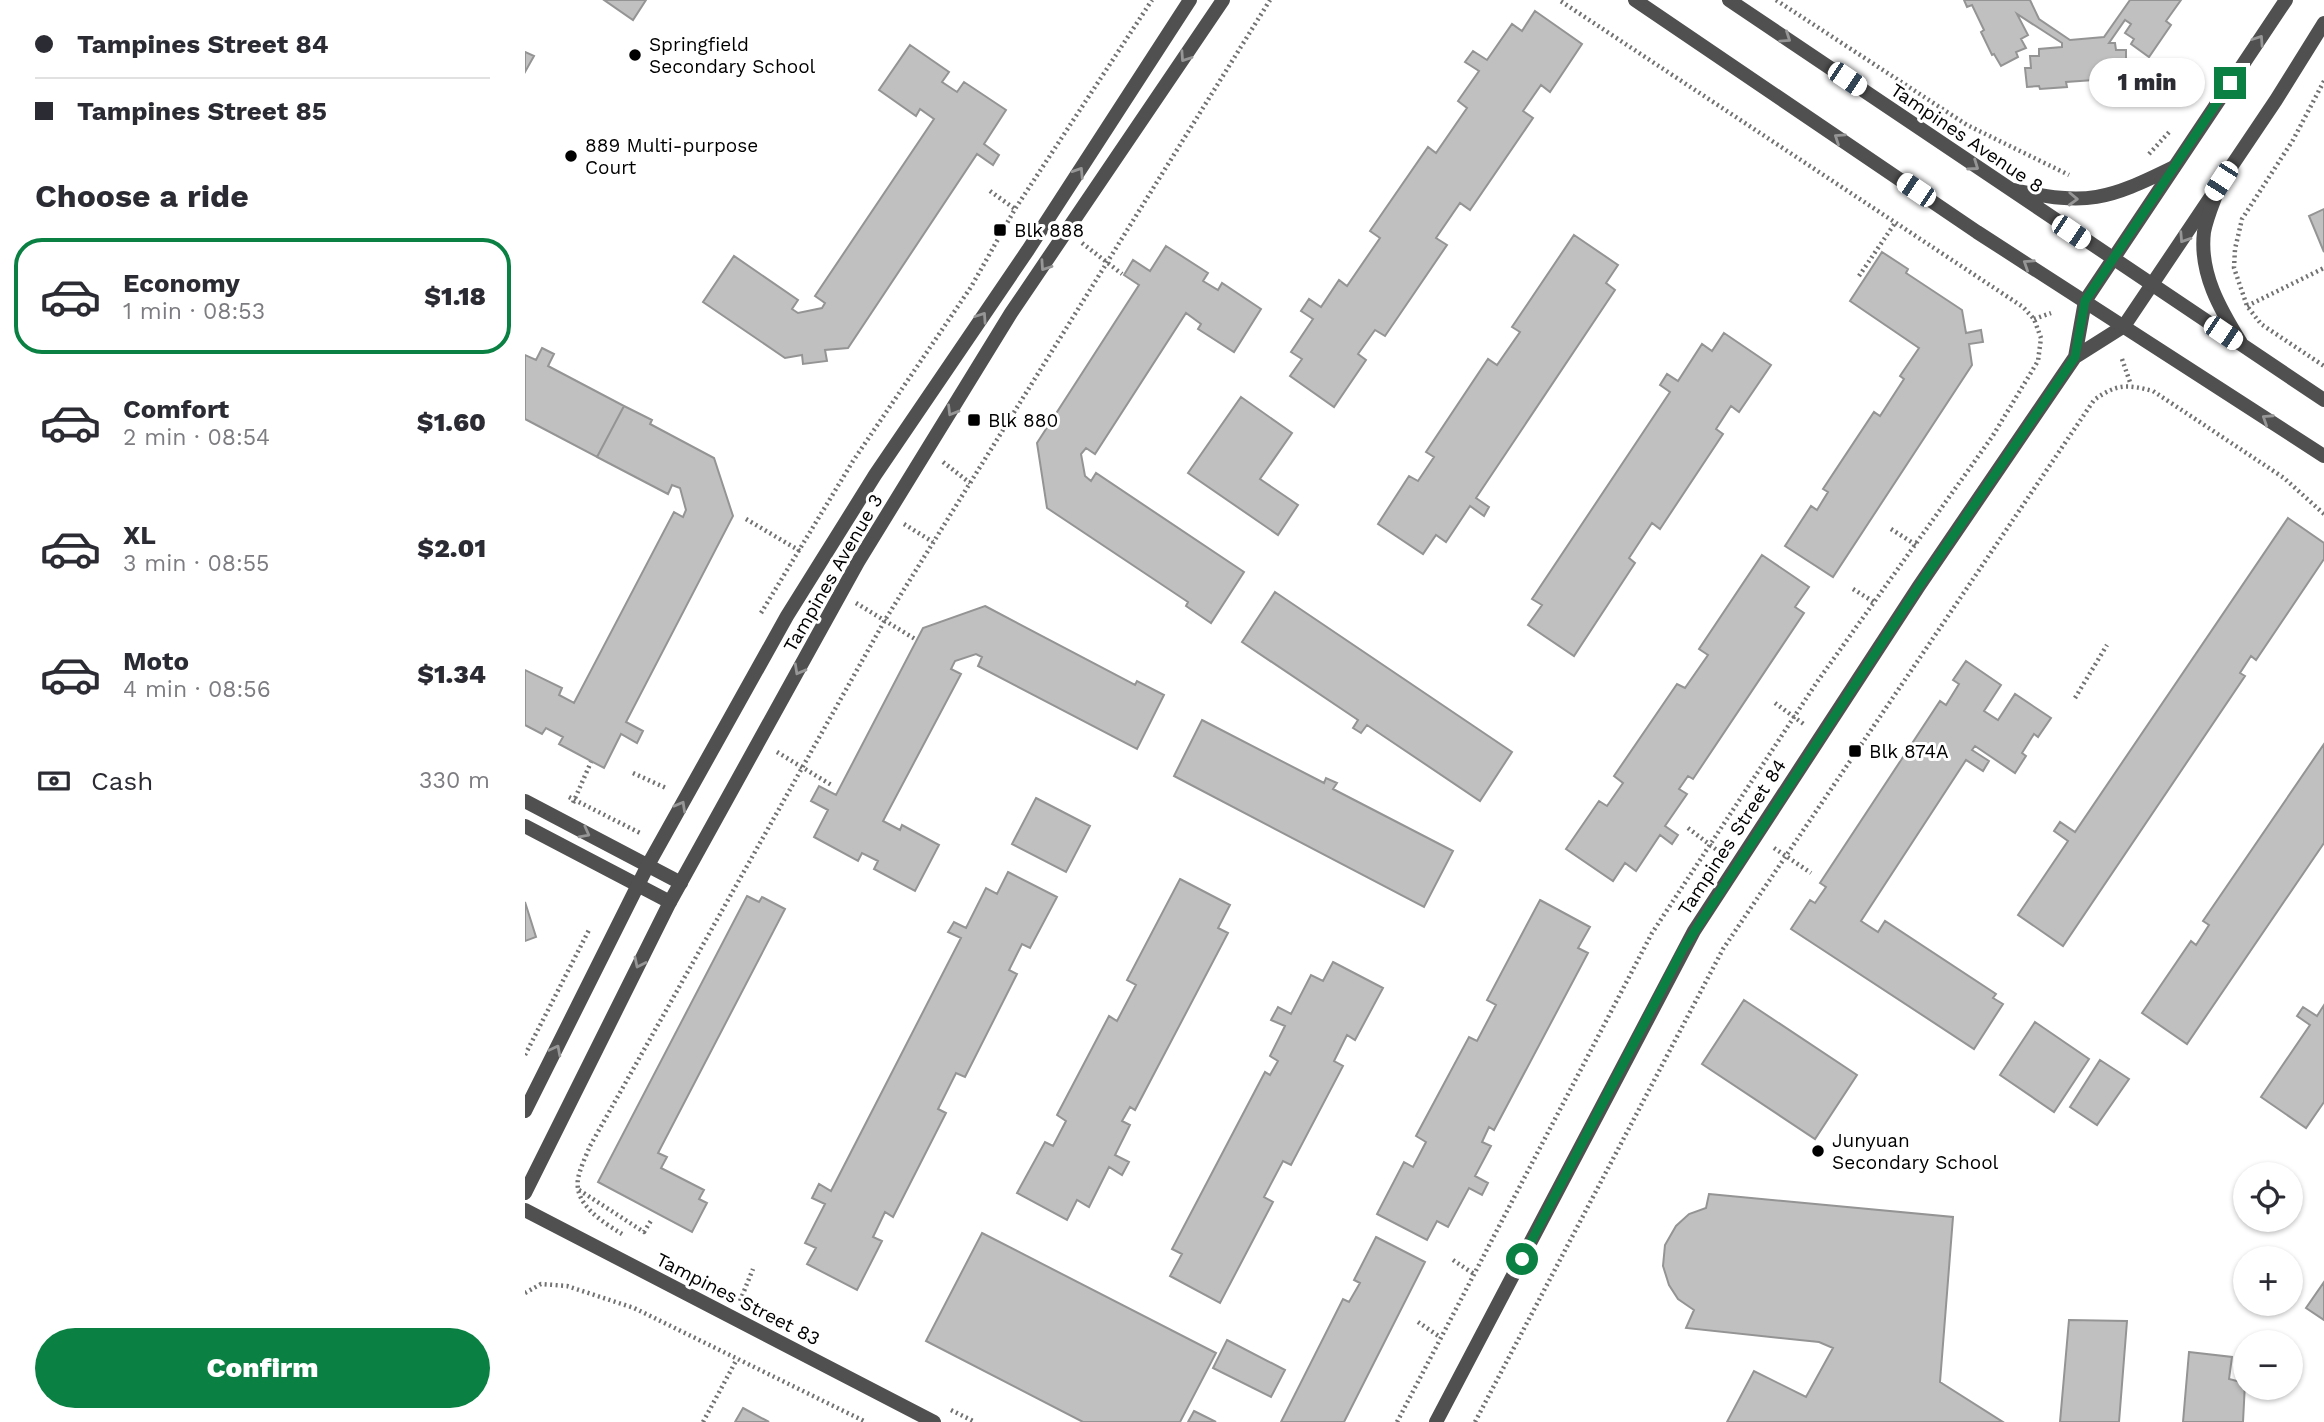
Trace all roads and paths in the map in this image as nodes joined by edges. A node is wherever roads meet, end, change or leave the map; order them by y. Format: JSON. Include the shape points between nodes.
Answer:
{"nodes":[{"id":1,"x":1190,"y":0,"type":"edge"},
{"id":2,"x":1223,"y":0,"type":"edge"},
{"id":3,"x":1270,"y":0,"type":"edge"},
{"id":4,"x":1559,"y":0,"type":"edge"},
{"id":5,"x":1635,"y":0,"type":"edge"},
{"id":6,"x":1729,"y":0,"type":"edge"},
{"id":7,"x":1776,"y":0,"type":"edge"},
{"id":8,"x":2286,"y":0,"type":"edge"},
{"id":9,"x":2324,"y":23,"type":"edge"},
{"id":10,"x":2324,"y":81,"type":"edge"},
{"id":11,"x":2178,"y":120,"type":"dead end"},
{"id":12,"x":2149,"y":155,"type":"dead end"},
{"id":13,"x":2174,"y":167,"type":"junction"},
{"id":14,"x":2079,"y":176,"type":"dead end"},
{"id":15,"x":2221,"y":181,"type":"junction"},
{"id":16,"x":2006,"y":188,"type":"junction"},
{"id":17,"x":990,"y":191,"type":"dead end"},
{"id":18,"x":1015,"y":209,"type":"dead end"},
{"id":19,"x":1895,"y":223,"type":"junction"},
{"id":20,"x":1067,"y":232,"type":"junction"},
{"id":21,"x":2112,"y":260,"type":"junction"},
{"id":22,"x":1107,"y":262,"type":"junction"},
{"id":23,"x":2324,"y":268,"type":"edge"},
{"id":24,"x":1122,"y":274,"type":"dead end"},
{"id":25,"x":1860,"y":276,"type":"dead end"},
{"id":26,"x":2151,"y":285,"type":"junction"},
{"id":27,"x":2085,"y":301,"type":"junction"},
{"id":28,"x":2247,"y":306,"type":"junction"},
{"id":29,"x":2051,"y":313,"type":"dead end"},
{"id":30,"x":2124,"y":326,"type":"junction"},
{"id":31,"x":2243,"y":346,"type":"junction"},
{"id":32,"x":2075,"y":357,"type":"junction"},
{"id":33,"x":2122,"y":359,"type":"dead end"},
{"id":34,"x":2324,"y":366,"type":"edge"},
{"id":35,"x":2131,"y":385,"type":"junction"},
{"id":36,"x":2324,"y":400,"type":"edge"},
{"id":37,"x":928,"y":450,"type":"junction"},
{"id":38,"x":2324,"y":456,"type":"edge"},
{"id":39,"x":970,"y":483,"type":"junction"},
{"id":40,"x":889,"y":514,"type":"junction"},
{"id":41,"x":2324,"y":514,"type":"edge"},
{"id":42,"x":746,"y":520,"type":"dead end"},
{"id":43,"x":1891,"y":528,"type":"dead end"},
{"id":44,"x":933,"y":542,"type":"junction"},
{"id":45,"x":1915,"y":544,"type":"dead end"},
{"id":46,"x":798,"y":550,"type":"dead end"},
{"id":47,"x":1853,"y":589,"type":"dead end"},
{"id":48,"x":841,"y":594,"type":"junction"},
{"id":49,"x":1874,"y":602,"type":"dead end"},
{"id":50,"x":885,"y":620,"type":"junction"},
{"id":51,"x":915,"y":639,"type":"dead end"},
{"id":52,"x":2107,"y":645,"type":"dead end"},
{"id":53,"x":2075,"y":698,"type":"dead end"},
{"id":54,"x":1775,"y":704,"type":"dead end"},
{"id":55,"x":1794,"y":717,"type":"dead end"},
{"id":56,"x":760,"y":741,"type":"junction"},
{"id":57,"x":591,"y":762,"type":"dead end"},
{"id":58,"x":801,"y":767,"type":"junction"},
{"id":59,"x":633,"y":773,"type":"dead end"},
{"id":60,"x":833,"y":786,"type":"dead end"},
{"id":61,"x":666,"y":788,"type":"dead end"},
{"id":62,"x":562,"y":794,"type":"dead end"},
{"id":63,"x":574,"y":800,"type":"junction"},
{"id":64,"x":525,"y":801,"type":"edge"},
{"id":65,"x":525,"y":826,"type":"edge"},
{"id":66,"x":1688,"y":828,"type":"dead end"},
{"id":67,"x":640,"y":833,"type":"dead end"},
{"id":68,"x":1710,"y":845,"type":"dead end"},
{"id":69,"x":1786,"y":855,"type":"junction"},
{"id":70,"x":648,"y":865,"type":"junction"},
{"id":71,"x":1811,"y":873,"type":"dead end"},
{"id":72,"x":681,"y":883,"type":"junction"},
{"id":73,"x":638,"y":886,"type":"junction"},
{"id":74,"x":670,"y":902,"type":"junction"},
{"id":75,"x":525,"y":1111,"type":"edge"},
{"id":76,"x":578,"y":1190,"type":"junction"},
{"id":77,"x":525,"y":1193,"type":"edge"},
{"id":78,"x":579,"y":1203,"type":"dead end"},
{"id":79,"x":525,"y":1210,"type":"edge"},
{"id":80,"x":652,"y":1219,"type":"dead end"},
{"id":81,"x":1453,"y":1260,"type":"dead end"},
{"id":82,"x":753,"y":1269,"type":"dead end"},
{"id":83,"x":1474,"y":1274,"type":"dead end"},
{"id":84,"x":525,"y":1293,"type":"edge"},
{"id":85,"x":743,"y":1294,"type":"dead end"},
{"id":86,"x":1418,"y":1322,"type":"dead end"},
{"id":87,"x":1441,"y":1337,"type":"dead end"},
{"id":88,"x":737,"y":1359,"type":"junction"},
{"id":89,"x":703,"y":1422,"type":"edge"},
{"id":90,"x":866,"y":1422,"type":"edge"},
{"id":91,"x":934,"y":1422,"type":"edge"},
{"id":92,"x":1436,"y":1422,"type":"edge"},
{"id":93,"x":1475,"y":1422,"type":"edge"}],
"edges":[{"from":70,"to":1,"type":"street","name":"Tampines Avenue 3","one_way":true,"via":[[787,616],[869,485]]},
{"from":2,"to":20,"type":"street","name":"Tampines Avenue 3","one_way":true},
{"from":3,"to":22,"type":"path"},
{"from":4,"to":19,"type":"path"},
{"from":27,"to":5,"type":"street","one_way":true},
{"from":6,"to":16,"type":"street","name":"Tampines Avenue 8","one_way":true},
{"from":7,"to":14,"type":"path","via":[[1967,125],[2067,175]]},
{"from":13,"to":8,"type":"street","one_way":true},
{"from":9,"to":15,"type":"street"},
{"from":10,"to":28,"type":"path","via":[[2242,219],[2234,268]]},
{"from":11,"to":12,"type":"path"},
{"from":16,"to":13,"type":"street","one_way":true,"via":[[2082,200],[2105,197]]},
{"from":13,"to":21,"type":"street"},
{"from":15,"to":26,"type":"street","name":"Tampines Street 84","one_way":true},
{"from":15,"to":31,"type":"street","via":[[2204,231],[2204,262],[2213,294]]},
{"from":16,"to":21,"type":"street","name":"Tampines Avenue 8"},
{"from":17,"to":18,"type":"path"},
{"from":19,"to":25,"type":"path"},
{"from":19,"to":29,"type":"path","via":[[2023,307],[2034,319]]},
{"from":20,"to":22,"type":"path"},
{"from":20,"to":37,"type":"street","name":"Tampines Avenue 3","one_way":true,"via":[[1011,313]]},
{"from":21,"to":26,"type":"street","name":"Tampines Avenue 8"},
{"from":21,"to":27,"type":"street"},
{"from":22,"to":24,"type":"path"},
{"from":22,"to":39,"type":"path"},
{"from":23,"to":28,"type":"path"},
{"from":26,"to":30,"type":"street","name":"Tampines Street 84"},
{"from":26,"to":31,"type":"street","name":"Tampines Avenue 8"},
{"from":27,"to":30,"type":"street"},
{"from":27,"to":32,"type":"street"},
{"from":28,"to":34,"type":"path","via":[[2261,324]]},
{"from":30,"to":32,"type":"street","name":"Tampines Street 84"},
{"from":38,"to":30,"type":"street","one_way":true},
{"from":31,"to":36,"type":"street","name":"Tampines Avenue 8"},
{"from":32,"to":92,"type":"street","name":"Tampines Street 84","via":[[1919,586],[1683,949]]},
{"from":33,"to":35,"type":"path"},
{"from":35,"to":41,"type":"path","via":[[2153,391],[2284,478]]},
{"from":35,"to":69,"type":"path","via":[[2109,389],[2094,400]]},
{"from":37,"to":39,"type":"path"},
{"from":37,"to":40,"type":"street","name":"Tampines Avenue 3"},
{"from":39,"to":44,"type":"path"},
{"from":40,"to":44,"type":"path"},
{"from":40,"to":48,"type":"street","name":"Tampines Avenue 3"},
{"from":42,"to":46,"type":"path"},
{"from":43,"to":45,"type":"path"},
{"from":44,"to":50,"type":"path"},
{"from":47,"to":49,"type":"path"},
{"from":48,"to":50,"type":"path"},
{"from":48,"to":56,"type":"street","name":"Tampines Avenue 3","one_way":true},
{"from":50,"to":51,"type":"path"},
{"from":50,"to":58,"type":"path"},
{"from":52,"to":53,"type":"path"},
{"from":54,"to":55,"type":"path"},
{"from":56,"to":58,"type":"path"},
{"from":56,"to":72,"type":"street","name":"Tampines Avenue 3"},
{"from":57,"to":63,"type":"path"},
{"from":58,"to":60,"type":"path"},
{"from":58,"to":76,"type":"path","via":[[596,1135],[578,1178]]},
{"from":59,"to":61,"type":"path"},
{"from":62,"to":63,"type":"path"},
{"from":63,"to":67,"type":"path"},
{"from":64,"to":70,"type":"street","one_way":true},
{"from":65,"to":73,"type":"street"},
{"from":66,"to":68,"type":"path"},
{"from":69,"to":71,"type":"path"},
{"from":69,"to":93,"type":"path","via":[[1723,948]]},
{"from":70,"to":72,"type":"street"},
{"from":70,"to":73,"type":"street","name":"Tampines Avenue 3"},
{"from":72,"to":74,"type":"street","name":"Tampines Avenue 3"},
{"from":73,"to":74,"type":"street"},
{"from":75,"to":73,"type":"street","name":"Tampines Avenue 3","one_way":true},
{"from":74,"to":77,"type":"street","name":"Tampines Avenue 3","one_way":true},
{"from":76,"to":78,"type":"path","via":[[586,1205]]},
{"from":76,"to":80,"type":"path","via":[[644,1232]]},
{"from":79,"to":91,"type":"street","name":"Tampines Street 83"},
{"from":81,"to":83,"type":"path"},
{"from":82,"to":85,"type":"path"},
{"from":84,"to":88,"type":"path","via":[[540,1284],[567,1286],[634,1308]]},
{"from":86,"to":87,"type":"path"},
{"from":88,"to":89,"type":"path"},
{"from":88,"to":90,"type":"path"}]}
